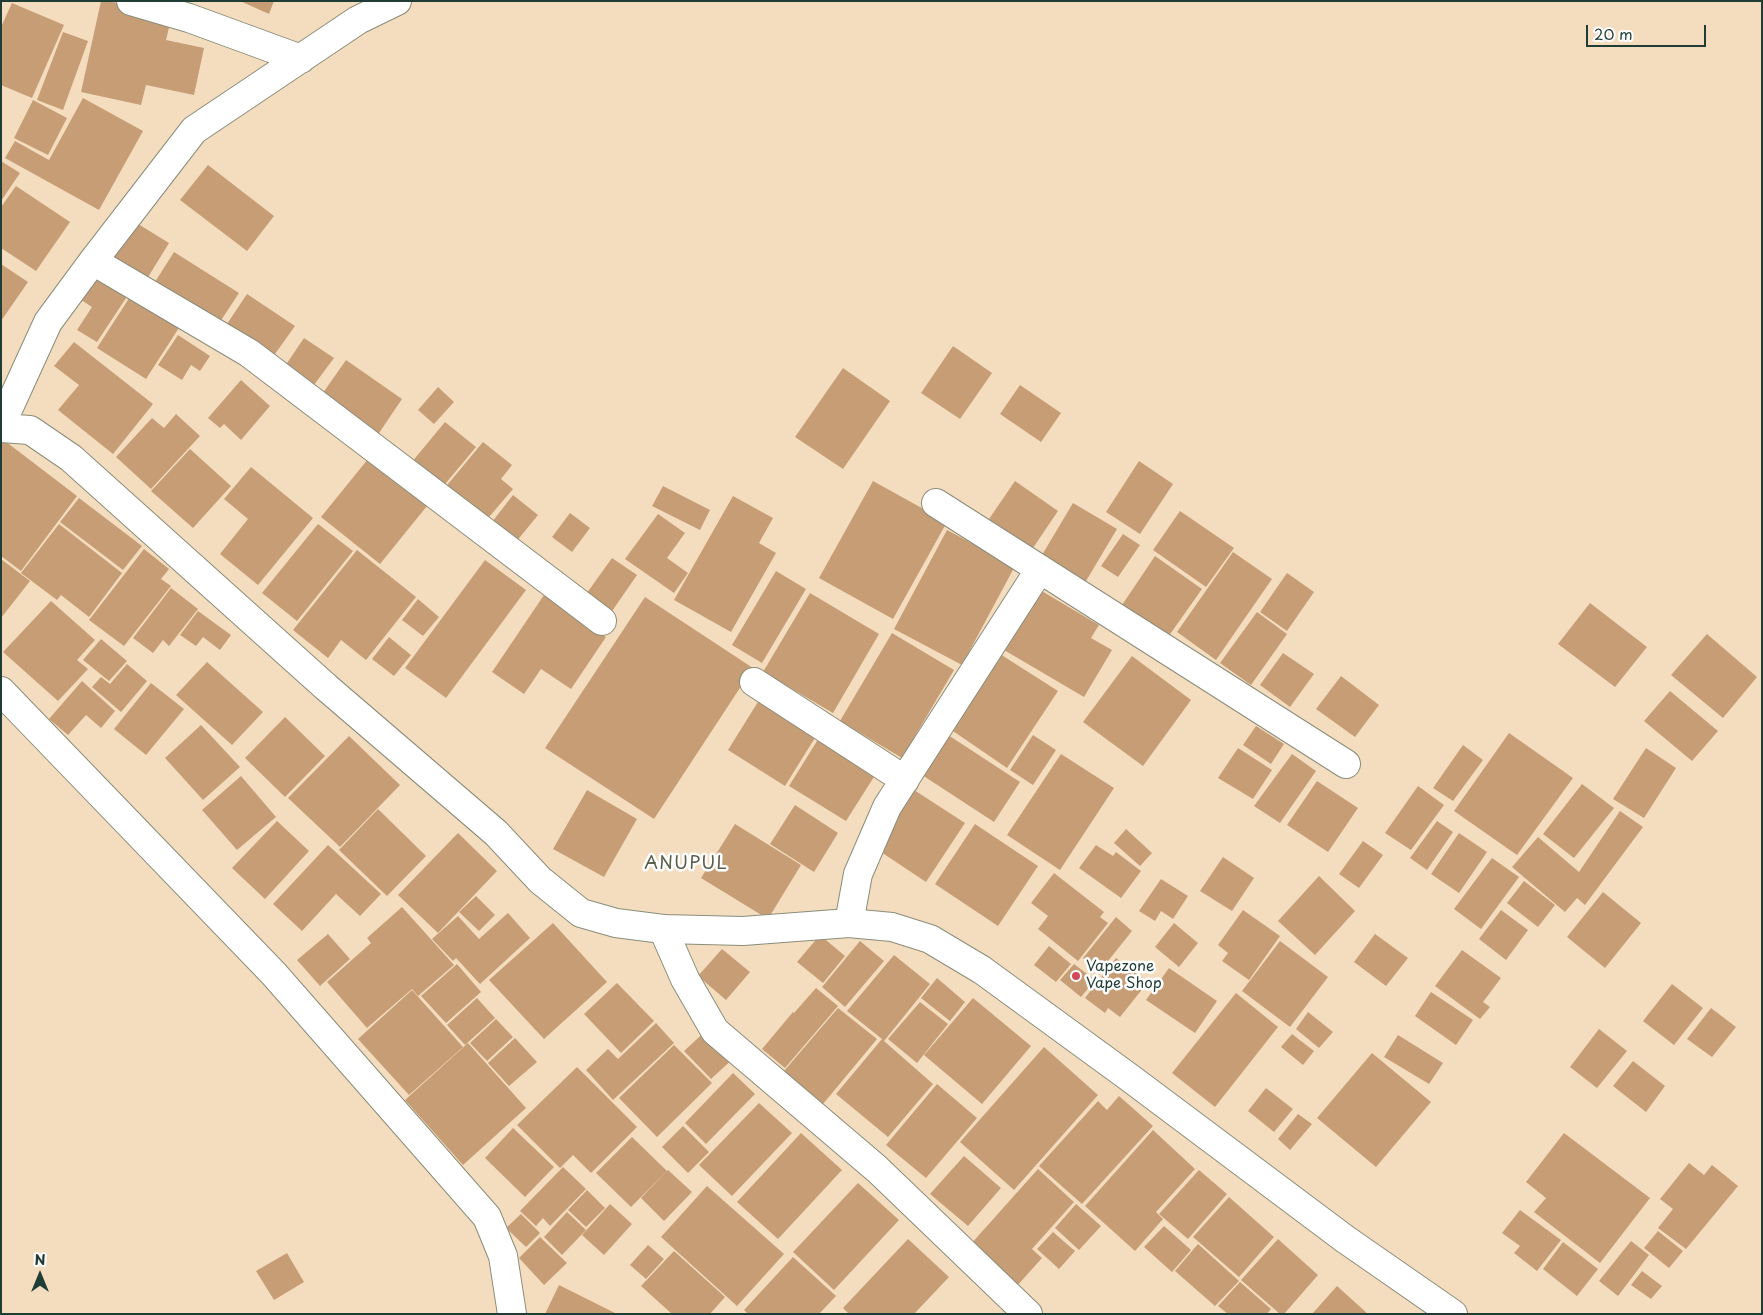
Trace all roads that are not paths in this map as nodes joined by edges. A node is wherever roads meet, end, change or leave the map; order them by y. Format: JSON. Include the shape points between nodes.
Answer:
{"nodes":[{"id":1,"x":131,"y":1,"type":"edge"},
{"id":2,"x":398,"y":1,"type":"edge"},
{"id":3,"x":301,"y":59,"type":"junction"},
{"id":4,"x":94,"y":261,"type":"junction"},
{"id":5,"x":1,"y":427,"type":"edge"},
{"id":6,"x":936,"y":503,"type":"dead end"},
{"id":7,"x":1040,"y":569,"type":"junction"},
{"id":8,"x":602,"y":620,"type":"dead end"},
{"id":9,"x":754,"y":682,"type":"dead end"},
{"id":10,"x":1,"y":690,"type":"edge"},
{"id":11,"x":1346,"y":764,"type":"dead end"},
{"id":12,"x":904,"y":780,"type":"junction"},
{"id":13,"x":849,"y":923,"type":"junction"},
{"id":14,"x":663,"y":929,"type":"junction"},
{"id":15,"x":512,"y":1314,"type":"edge"},
{"id":16,"x":1028,"y":1314,"type":"edge"},
{"id":17,"x":1453,"y":1314,"type":"edge"}],
"edges":[{"from":1,"to":3,"type":"street","via":[[189,18]]},
{"from":2,"to":3,"type":"street","via":[[358,20]]},
{"from":3,"to":4,"type":"street","via":[[194,130]]},
{"from":4,"to":5,"type":"street","via":[[48,322]]},
{"from":4,"to":8,"type":"street","via":[[249,354]]},
{"from":5,"to":14,"type":"street","via":[[30,430],[71,458],[326,687],[496,833],[540,880],[581,913],[616,923]]},
{"from":6,"to":7,"type":"street"},
{"from":7,"to":11,"type":"street"},
{"from":7,"to":12,"type":"street"},
{"from":9,"to":12,"type":"street"},
{"from":10,"to":15,"type":"street","via":[[274,974],[487,1217],[503,1256]]},
{"from":12,"to":13,"type":"street","via":[[886,807],[858,874]]},
{"from":13,"to":14,"type":"street","via":[[743,931]]},
{"from":13,"to":17,"type":"street","via":[[892,927],[930,939],[982,970],[1345,1240]]},
{"from":14,"to":16,"type":"street","via":[[684,979],[715,1031],[877,1169]]}]}
